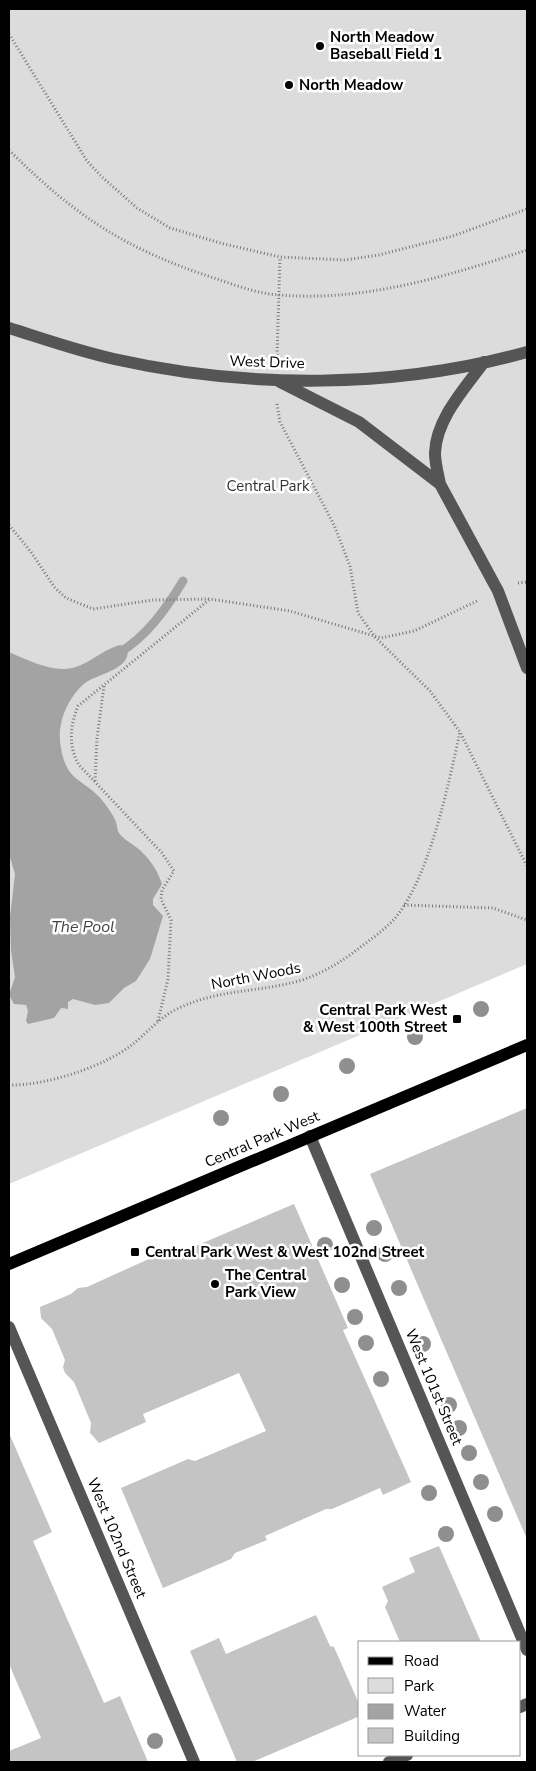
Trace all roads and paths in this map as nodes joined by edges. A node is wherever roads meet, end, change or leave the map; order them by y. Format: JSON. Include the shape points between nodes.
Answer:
{"nodes":[{"id":1,"x":9,"y":34,"type":"edge"},
{"id":2,"x":9,"y":150,"type":"edge"},
{"id":3,"x":527,"y":209,"type":"edge"},
{"id":4,"x":527,"y":250,"type":"edge"},
{"id":5,"x":280,"y":257,"type":"junction"},
{"id":6,"x":277,"y":295,"type":"junction"},
{"id":7,"x":9,"y":328,"type":"edge"},
{"id":8,"x":527,"y":352,"type":"edge"},
{"id":9,"x":276,"y":356,"type":"dead end"},
{"id":10,"x":484,"y":362,"type":"junction"},
{"id":11,"x":276,"y":380,"type":"junction"},
{"id":12,"x":277,"y":401,"type":"dead end"},
{"id":13,"x":440,"y":484,"type":"junction"},
{"id":14,"x":9,"y":525,"type":"edge"},
{"id":15,"x":527,"y":582,"type":"edge"},
{"id":16,"x":515,"y":584,"type":"dead end"},
{"id":17,"x":210,"y":599,"type":"junction"},
{"id":18,"x":482,"y":599,"type":"dead end"},
{"id":19,"x":375,"y":637,"type":"junction"},
{"id":20,"x":527,"y":668,"type":"edge"},
{"id":21,"x":104,"y":686,"type":"junction"},
{"id":22,"x":460,"y":732,"type":"junction"},
{"id":23,"x":95,"y":782,"type":"junction"},
{"id":24,"x":527,"y":866,"type":"edge"},
{"id":25,"x":404,"y":905,"type":"junction"},
{"id":26,"x":527,"y":920,"type":"edge"},
{"id":27,"x":158,"y":1022,"type":"junction"},
{"id":28,"x":527,"y":1045,"type":"edge"},
{"id":29,"x":9,"y":1085,"type":"edge"},
{"id":30,"x":310,"y":1136,"type":"junction"},
{"id":31,"x":9,"y":1264,"type":"edge"},
{"id":32,"x":9,"y":1327,"type":"edge"},
{"id":33,"x":527,"y":1650,"type":"edge"},
{"id":34,"x":404,"y":1756,"type":"edge"},
{"id":35,"x":194,"y":1762,"type":"edge"},
{"id":36,"x":389,"y":1762,"type":"edge"}],
"edges":[{"from":1,"to":5,"type":"path","via":[[87,161],[137,208],[170,228]]},
{"from":2,"to":6,"type":"path","via":[[72,208],[121,240],[183,268]]},
{"from":3,"to":5,"type":"path","via":[[454,236],[379,255],[345,260]]},
{"from":4,"to":6,"type":"path","via":[[421,281],[365,292]]},
{"from":5,"to":6,"type":"path"},
{"from":6,"to":9,"type":"path"},
{"from":7,"to":11,"type":"street","name":"West Drive","via":[[75,349],[153,367]]},
{"from":8,"to":10,"type":"street","name":"West Drive"},
{"from":10,"to":11,"type":"street","name":"West Drive","via":[[391,376]]},
{"from":10,"to":13,"type":"street","via":[[441,428],[435,453]]},
{"from":11,"to":13,"type":"street","via":[[359,422]]},
{"from":12,"to":19,"type":"path","via":[[280,422],[334,525],[350,566],[358,613]]},
{"from":13,"to":20,"type":"street","via":[[498,591]]},
{"from":14,"to":17,"type":"path","via":[[55,588],[80,606],[92,609],[153,600]]},
{"from":15,"to":16,"type":"path"},
{"from":17,"to":19,"type":"path","via":[[290,612]]},
{"from":17,"to":21,"type":"path"},
{"from":18,"to":19,"type":"path","via":[[404,634]]},
{"from":19,"to":22,"type":"path","via":[[430,691]]},
{"from":21,"to":23,"type":"path"},
{"from":21,"to":23,"type":"path","via":[[78,706],[72,721],[74,757]]},
{"from":22,"to":24,"type":"path"},
{"from":22,"to":25,"type":"path","name":"North Woods","via":[[431,846]]},
{"from":23,"to":27,"type":"path","via":[[174,871],[164,885],[161,899],[172,920],[168,979]]},
{"from":25,"to":26,"type":"path","via":[[493,908]]},
{"from":25,"to":27,"type":"path","name":"North Woods","via":[[382,930],[318,975],[300,981],[208,996],[175,1010]]},
{"from":27,"to":29,"type":"path","name":"North Woods","via":[[103,1064],[42,1081]]},
{"from":28,"to":30,"type":"main road","name":"Central Park West"},
{"from":30,"to":31,"type":"main road","name":"Central Park West"},
{"from":30,"to":33,"type":"street","name":"West 101st Street"},
{"from":32,"to":35,"type":"street","name":"West 102nd Street"},
{"from":34,"to":36,"type":"street"}]}
